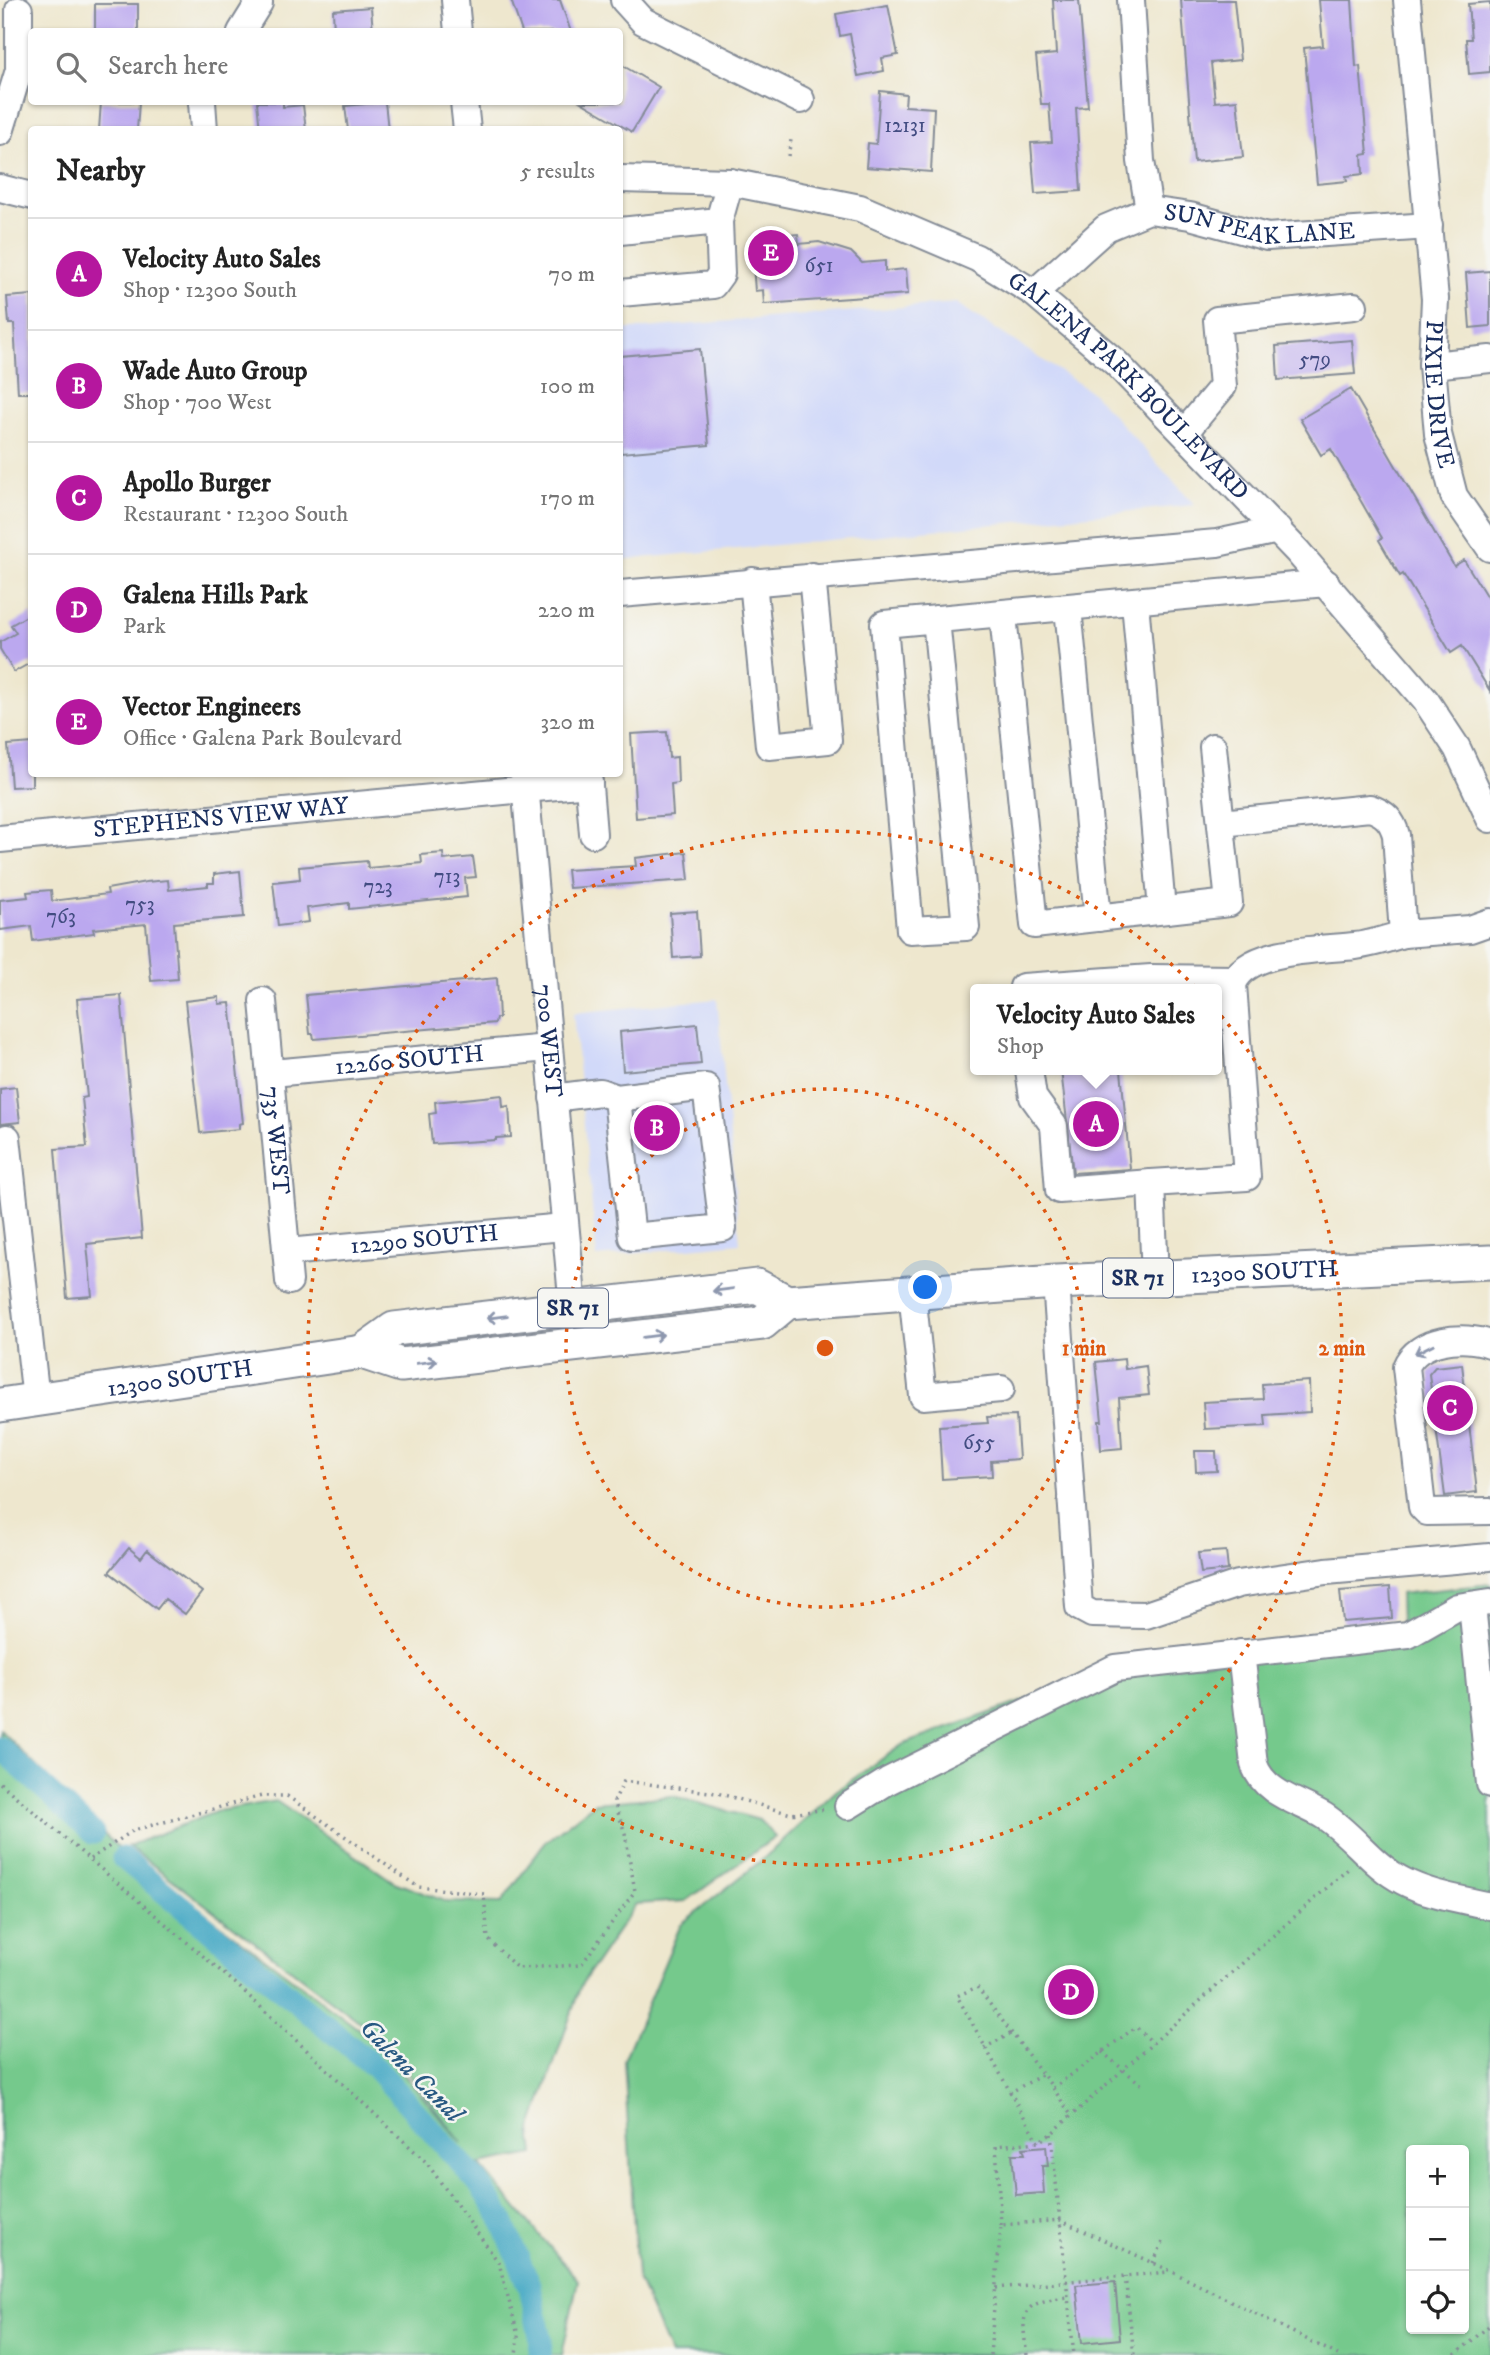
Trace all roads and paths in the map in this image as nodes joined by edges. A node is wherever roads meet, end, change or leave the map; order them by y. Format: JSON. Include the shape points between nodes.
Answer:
{"nodes":[{"id":1,"x":455,"y":0,"type":"edge"},
{"id":2,"x":624,"y":0,"type":"edge"},
{"id":3,"x":1131,"y":0,"type":"edge"},
{"id":4,"x":1407,"y":0,"type":"edge"},
{"id":5,"x":259,"y":3,"type":"dead end"},
{"id":6,"x":19,"y":10,"type":"dead end"},
{"id":7,"x":243,"y":28,"type":"edge"},
{"id":8,"x":458,"y":28,"type":"edge"},
{"id":9,"x":801,"y":100,"type":"dead end"},
{"id":10,"x":202,"y":105,"type":"edge"},
{"id":11,"x":464,"y":105,"type":"edge"},
{"id":12,"x":204,"y":126,"type":"edge"},
{"id":13,"x":467,"y":126,"type":"edge"},
{"id":14,"x":0,"y":132,"type":"edge"},
{"id":15,"x":791,"y":140,"type":"dead end"},
{"id":16,"x":788,"y":156,"type":"dead end"},
{"id":17,"x":623,"y":179,"type":"edge"},
{"id":18,"x":730,"y":182,"type":"junction"},
{"id":19,"x":0,"y":188,"type":"edge"},
{"id":20,"x":28,"y":195,"type":"edge"},
{"id":21,"x":1149,"y":209,"type":"junction"},
{"id":22,"x":719,"y":221,"type":"junction"},
{"id":23,"x":1429,"y":226,"type":"junction"},
{"id":24,"x":623,"y":231,"type":"edge"},
{"id":25,"x":623,"y":293,"type":"edge"},
{"id":26,"x":1034,"y":293,"type":"junction"},
{"id":27,"x":1354,"y":306,"type":"dead end"},
{"id":28,"x":1490,"y":359,"type":"edge"},
{"id":29,"x":1432,"y":365,"type":"junction"},
{"id":30,"x":1184,"y":433,"type":"junction"},
{"id":31,"x":1278,"y":530,"type":"junction"},
{"id":32,"x":1490,"y":548,"type":"edge"},
{"id":33,"x":812,"y":576,"type":"junction"},
{"id":34,"x":753,"y":580,"type":"junction"},
{"id":35,"x":1326,"y":583,"type":"junction"},
{"id":36,"x":623,"y":594,"type":"edge"},
{"id":37,"x":1135,"y":602,"type":"junction"},
{"id":38,"x":1068,"y":608,"type":"junction"},
{"id":39,"x":1003,"y":615,"type":"junction"},
{"id":40,"x":936,"y":619,"type":"junction"},
{"id":41,"x":1213,"y":747,"type":"dead end"},
{"id":42,"x":588,"y":778,"type":"edge"},
{"id":43,"x":525,"y":781,"type":"edge"},
{"id":44,"x":1487,"y":805,"type":"edge"},
{"id":45,"x":1221,"y":823,"type":"junction"},
{"id":46,"x":593,"y":834,"type":"dead end"},
{"id":47,"x":0,"y":839,"type":"edge"},
{"id":48,"x":1162,"y":910,"type":"junction"},
{"id":49,"x":1098,"y":918,"type":"junction"},
{"id":50,"x":1490,"y":922,"type":"edge"},
{"id":51,"x":1403,"y":934,"type":"junction"},
{"id":52,"x":1235,"y":979,"type":"junction"},
{"id":53,"x":1066,"y":984,"type":"edge"},
{"id":54,"x":263,"y":1001,"type":"dead end"},
{"id":55,"x":548,"y":1048,"type":"junction"},
{"id":56,"x":272,"y":1073,"type":"junction"},
{"id":57,"x":1030,"y":1075,"type":"edge"},
{"id":58,"x":553,"y":1098,"type":"junction"},
{"id":59,"x":617,"y":1098,"type":"junction"},
{"id":60,"x":7,"y":1138,"type":"dead end"},
{"id":61,"x":1151,"y":1183,"type":"junction"},
{"id":62,"x":564,"y":1227,"type":"junction"},
{"id":63,"x":287,"y":1252,"type":"junction"},
{"id":64,"x":1490,"y":1262,"type":"edge"},
{"id":65,"x":1155,"y":1278,"type":"junction"},
{"id":66,"x":289,"y":1281,"type":"dead end"},
{"id":67,"x":1055,"y":1282,"type":"junction"},
{"id":68,"x":912,"y":1292,"type":"junction"},
{"id":69,"x":787,"y":1302,"type":"junction"},
{"id":70,"x":573,"y":1308,"type":"junction"},
{"id":71,"x":1490,"y":1344,"type":"edge"},
{"id":72,"x":362,"y":1352,"type":"junction"},
{"id":73,"x":1001,"y":1389,"type":"dead end"},
{"id":74,"x":36,"y":1400,"type":"junction"},
{"id":75,"x":0,"y":1405,"type":"edge"},
{"id":76,"x":1490,"y":1511,"type":"edge"},
{"id":77,"x":1490,"y":1557,"type":"edge"},
{"id":78,"x":1481,"y":1603,"type":"edge"},
{"id":79,"x":1241,"y":1654,"type":"junction"},
{"id":80,"x":0,"y":1783,"type":"edge"},
{"id":81,"x":1490,"y":1784,"type":"edge"},
{"id":82,"x":848,"y":1806,"type":"joint"},
{"id":83,"x":90,"y":1859,"type":"junction"},
{"id":84,"x":1357,"y":1861,"type":"dead end"},
{"id":85,"x":1490,"y":1906,"type":"edge"},
{"id":86,"x":1012,"y":2034,"type":"junction"},
{"id":87,"x":1153,"y":2043,"type":"junction"},
{"id":88,"x":984,"y":2048,"type":"junction"},
{"id":89,"x":1102,"y":2052,"type":"junction"},
{"id":90,"x":1122,"y":2070,"type":"junction"},
{"id":91,"x":1042,"y":2075,"type":"junction"},
{"id":92,"x":1142,"y":2085,"type":"dead end"},
{"id":93,"x":1053,"y":2088,"type":"junction"},
{"id":94,"x":1009,"y":2093,"type":"junction"},
{"id":95,"x":1072,"y":2116,"type":"junction"},
{"id":96,"x":1051,"y":2134,"type":"junction"},
{"id":97,"x":1038,"y":2142,"type":"junction"},
{"id":98,"x":1060,"y":2221,"type":"junction"},
{"id":99,"x":1001,"y":2225,"type":"junction"},
{"id":100,"x":1163,"y":2242,"type":"dead end"},
{"id":101,"x":1153,"y":2263,"type":"junction"},
{"id":102,"x":1171,"y":2271,"type":"junction"},
{"id":103,"x":1125,"y":2276,"type":"junction"},
{"id":104,"x":1066,"y":2281,"type":"junction"},
{"id":105,"x":996,"y":2288,"type":"junction"},
{"id":106,"x":1068,"y":2297,"type":"junction"},
{"id":107,"x":1490,"y":2325,"type":"edge"},
{"id":108,"x":516,"y":2355,"type":"edge"},
{"id":109,"x":990,"y":2355,"type":"edge"},
{"id":110,"x":1027,"y":2355,"type":"edge"},
{"id":111,"x":1074,"y":2355,"type":"edge"},
{"id":112,"x":1133,"y":2355,"type":"edge"},
{"id":113,"x":1338,"y":2355,"type":"edge"},
{"id":114,"x":1455,"y":2355,"type":"edge"}],
"edges":[{"from":1,"to":8,"type":"street"},
{"from":2,"to":9,"type":"street","via":[[643,21]]},
{"from":3,"to":21,"type":"street","via":[[1141,161]]},
{"from":4,"to":23,"type":"street","name":"PIXIE DRIVE"},
{"from":5,"to":7,"type":"street"},
{"from":6,"to":14,"type":"street","via":[[19,70]]},
{"from":10,"to":12,"type":"street"},
{"from":11,"to":13,"type":"street"},
{"from":15,"to":16,"type":"path"},
{"from":17,"to":18,"type":"street","name":"GALENA PARK BOULEVARD"},
{"from":18,"to":22,"type":"street"},
{"from":18,"to":26,"type":"street","name":"GALENA PARK BOULEVARD","via":[[860,208],[977,258]]},
{"from":19,"to":20,"type":"street"},
{"from":21,"to":23,"type":"street","name":"SUN PEAK LANE","via":[[1267,237]]},
{"from":21,"to":26,"type":"street","name":"SUN PEAK LANE","via":[[1106,228]]},
{"from":22,"to":24,"type":"street"},
{"from":22,"to":25,"type":"street","via":[[721,274],[713,285]]},
{"from":23,"to":29,"type":"street","name":"PIXIE DRIVE","via":[[1435,299]]},
{"from":26,"to":30,"type":"street","name":"GALENA PARK BOULEVARD","via":[[1116,363]]},
{"from":27,"to":30,"type":"street","via":[[1217,320],[1223,386]]},
{"from":28,"to":29,"type":"street"},
{"from":29,"to":32,"type":"street","name":"PIXIE DRIVE","via":[[1445,469],[1454,496]]},
{"from":30,"to":31,"type":"street","name":"GALENA PARK BOULEVARD"},
{"from":31,"to":33,"type":"street","via":[[1217,543]]},
{"from":31,"to":35,"type":"street","name":"GALENA PARK BOULEVARD"},
{"from":33,"to":34,"type":"street"},
{"from":33,"to":34,"type":"street","via":[[828,740],[769,746]]},
{"from":34,"to":36,"type":"street"},
{"from":35,"to":37,"type":"street"},
{"from":35,"to":44,"type":"street","name":"GALENA PARK BOULEVARD","via":[[1426,701]]},
{"from":37,"to":38,"type":"street"},
{"from":37,"to":48,"type":"street"},
{"from":38,"to":39,"type":"street"},
{"from":38,"to":49,"type":"street"},
{"from":39,"to":40,"type":"street"},
{"from":39,"to":49,"type":"street","via":[[1034,925]]},
{"from":40,"to":40,"type":"street","via":[[884,624],[910,930],[966,927]]},
{"from":41,"to":45,"type":"street"},
{"from":42,"to":43,"type":"street","name":"STEPHENS VIEW WAY"},
{"from":42,"to":46,"type":"street"},
{"from":43,"to":47,"type":"street","name":"STEPHENS VIEW WAY"},
{"from":43,"to":55,"type":"street","name":"700 WEST"},
{"from":45,"to":48,"type":"street","via":[[1229,904]]},
{"from":45,"to":51,"type":"street","via":[[1370,808],[1381,811],[1396,835]]},
{"from":48,"to":49,"type":"street"},
{"from":50,"to":51,"type":"street","via":[[1470,929]]},
{"from":51,"to":52,"type":"street","via":[[1378,942],[1271,957],[1245,967]]},
{"from":52,"to":53,"type":"street"},
{"from":52,"to":61,"type":"street","via":[[1247,1177]]},
{"from":54,"to":56,"type":"street","name":"735 WEST"},
{"from":55,"to":56,"type":"street","name":"12260 SOUTH"},
{"from":55,"to":58,"type":"street","name":"700 WEST"},
{"from":56,"to":63,"type":"street","name":"735 WEST"},
{"from":57,"to":61,"type":"street","via":[[1033,1097],[1054,1126],[1059,1190]]},
{"from":58,"to":59,"type":"street","via":[[600,1092]]},
{"from":58,"to":62,"type":"street","name":"700 WEST"},
{"from":59,"to":59,"type":"street","via":[[632,1237],[723,1228],[706,1087]]},
{"from":60,"to":74,"type":"street"},
{"from":61,"to":65,"type":"street"},
{"from":62,"to":63,"type":"street","name":"12290 SOUTH"},
{"from":62,"to":70,"type":"street","name":"700 WEST"},
{"from":63,"to":66,"type":"street","name":"735 WEST"},
{"from":64,"to":65,"type":"main road","name":"12300 SOUTH","number":"SR 71"},
{"from":65,"to":67,"type":"main road","name":"12300 SOUTH","number":"SR 71"},
{"from":67,"to":68,"type":"main road","name":"12300 SOUTH","number":"SR 71"},
{"from":67,"to":77,"type":"street","via":[[1079,1607],[1092,1614],[1146,1615],[1238,1584],[1326,1571]]},
{"from":68,"to":69,"type":"main road","name":"12300 SOUTH","number":"SR 71"},
{"from":68,"to":73,"type":"street","via":[[922,1396]]},
{"from":69,"to":70,"type":"main road","name":"12300 SOUTH","number":"SR 71","one_way":true,"via":[[757,1286]]},
{"from":72,"to":69,"type":"main road","name":"12300 SOUTH","number":"SR 71","one_way":true,"via":[[401,1365],[415,1364],[762,1323]]},
{"from":70,"to":72,"type":"main road","name":"12300 SOUTH","number":"SR 71","one_way":true,"via":[[394,1329]]},
{"from":71,"to":76,"type":"street","one_way":true,"via":[[1471,1341],[1423,1346],[1406,1367],[1419,1497],[1427,1512]]},
{"from":72,"to":74,"type":"main road","name":"12300 SOUTH","number":"SR 71"},
{"from":74,"to":75,"type":"main road","name":"12300 SOUTH","number":"SR 71"},
{"from":78,"to":79,"type":"street","via":[[1457,1606],[1408,1634]]},
{"from":78,"to":81,"type":"street"},
{"from":79,"to":82,"type":"street","via":[[1115,1668],[888,1781]]},
{"from":79,"to":85,"type":"street","via":[[1258,1776],[1272,1789],[1325,1816],[1400,1880]]},
{"from":80,"to":83,"type":"path"},
{"from":82,"to":83,"type":"path","via":[[791,1814],[717,1793],[624,1781],[614,1801],[635,1891],[581,1965],[517,1968],[488,1939],[484,1895],[418,1886],[286,1796],[262,1796],[134,1830]]},
{"from":83,"to":108,"type":"path","via":[[236,1984],[426,2162],[499,2263],[518,2335]]},
{"from":84,"to":87,"type":"path"},
{"from":86,"to":88,"type":"path"},
{"from":86,"to":88,"type":"path","via":[[977,1987],[957,1996]]},
{"from":86,"to":91,"type":"path"},
{"from":87,"to":89,"type":"path","via":[[1136,2027]]},
{"from":87,"to":90,"type":"path"},
{"from":88,"to":94,"type":"path"},
{"from":89,"to":90,"type":"path"},
{"from":89,"to":93,"type":"path"},
{"from":90,"to":92,"type":"path"},
{"from":90,"to":95,"type":"path"},
{"from":91,"to":93,"type":"path"},
{"from":91,"to":94,"type":"path"},
{"from":93,"to":95,"type":"path"},
{"from":94,"to":97,"type":"path"},
{"from":95,"to":96,"type":"path"},
{"from":96,"to":97,"type":"path"},
{"from":96,"to":98,"type":"path"},
{"from":97,"to":99,"type":"path","via":[[996,2146]]},
{"from":98,"to":99,"type":"path"},
{"from":98,"to":101,"type":"path"},
{"from":98,"to":104,"type":"path"},
{"from":99,"to":105,"type":"path"},
{"from":100,"to":101,"type":"path"},
{"from":101,"to":102,"type":"path"},
{"from":102,"to":103,"type":"path"},
{"from":102,"to":113,"type":"path"},
{"from":103,"to":104,"type":"path"},
{"from":103,"to":112,"type":"path"},
{"from":104,"to":105,"type":"path"},
{"from":104,"to":106,"type":"path"},
{"from":105,"to":109,"type":"path"},
{"from":106,"to":110,"type":"path","via":[[1040,2300],[1030,2306],[1024,2318]]},
{"from":106,"to":111,"type":"path"},
{"from":107,"to":114,"type":"path"}]}
